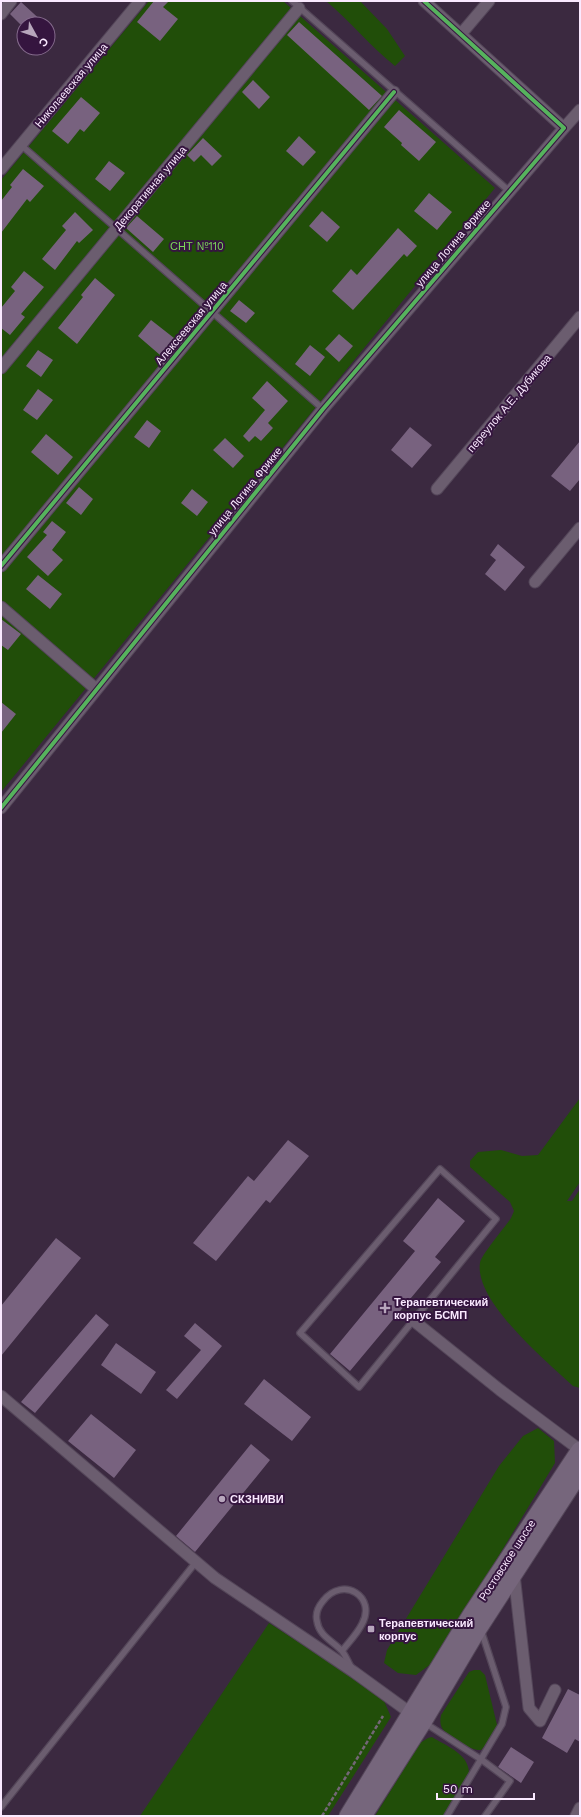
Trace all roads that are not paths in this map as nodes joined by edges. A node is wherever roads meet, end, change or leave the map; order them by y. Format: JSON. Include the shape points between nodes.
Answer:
{"nodes":[{"id":1,"x":12,"y":1,"type":"edge"},
{"id":2,"x":140,"y":1,"type":"edge"},
{"id":3,"x":424,"y":1,"type":"edge"},
{"id":4,"x":489,"y":1,"type":"edge"},
{"id":5,"x":295,"y":4,"type":"edge"},
{"id":6,"x":1,"y":14,"type":"edge"},
{"id":7,"x":461,"y":34,"type":"junction"},
{"id":8,"x":394,"y":92,"type":"junction"},
{"id":9,"x":580,"y":110,"type":"edge"},
{"id":10,"x":564,"y":128,"type":"junction"},
{"id":11,"x":21,"y":145,"type":"junction"},
{"id":12,"x":1,"y":169,"type":"edge"},
{"id":13,"x":509,"y":191,"type":"junction"},
{"id":14,"x":116,"y":228,"type":"junction"},
{"id":15,"x":212,"y":312,"type":"junction"},
{"id":16,"x":580,"y":317,"type":"edge"},
{"id":17,"x":1,"y":368,"type":"edge"},
{"id":18,"x":324,"y":410,"type":"junction"},
{"id":19,"x":437,"y":489,"type":"dead end"},
{"id":20,"x":580,"y":528,"type":"edge"},
{"id":21,"x":1,"y":566,"type":"edge"},
{"id":22,"x":535,"y":582,"type":"dead end"},
{"id":23,"x":1,"y":607,"type":"edge"},
{"id":24,"x":96,"y":689,"type":"junction"},
{"id":25,"x":1,"y":808,"type":"edge"},
{"id":26,"x":414,"y":1322,"type":"junction"},
{"id":27,"x":1,"y":1396,"type":"edge"},
{"id":28,"x":580,"y":1450,"type":"edge"},
{"id":29,"x":580,"y":1472,"type":"edge"},
{"id":30,"x":196,"y":1562,"type":"junction"},
{"id":31,"x":514,"y":1574,"type":"junction"},
{"id":32,"x":480,"y":1626,"type":"junction"},
{"id":33,"x":342,"y":1651,"type":"junction"},
{"id":34,"x":354,"y":1672,"type":"junction"},
{"id":35,"x":554,"y":1690,"type":"dead end"},
{"id":36,"x":418,"y":1718,"type":"junction"},
{"id":37,"x":482,"y":1760,"type":"junction"},
{"id":38,"x":1,"y":1807,"type":"edge"},
{"id":39,"x":580,"y":1808,"type":"edge"},
{"id":40,"x":348,"y":1816,"type":"edge"},
{"id":41,"x":363,"y":1816,"type":"edge"},
{"id":42,"x":447,"y":1816,"type":"edge"},
{"id":43,"x":486,"y":1816,"type":"edge"},
{"id":44,"x":576,"y":1816,"type":"edge"}],
"edges":[{"from":1,"to":6,"type":"street"},
{"from":2,"to":11,"type":"street","name":"Николаевская улица"},
{"from":3,"to":7,"type":"street"},
{"from":4,"to":7,"type":"street"},
{"from":5,"to":8,"type":"lane"},
{"from":5,"to":14,"type":"street","name":"Декоративная улица"},
{"from":7,"to":10,"type":"street"},
{"from":8,"to":13,"type":"lane"},
{"from":8,"to":15,"type":"street","name":"Алексеевская улица"},
{"from":9,"to":10,"type":"street","name":"улица Логина Фрикке"},
{"from":10,"to":13,"type":"street","name":"улица Логина Фрикке"},
{"from":11,"to":12,"type":"street","name":"Николаевская улица"},
{"from":11,"to":14,"type":"lane"},
{"from":13,"to":18,"type":"street","name":"улица Логина Фрикке"},
{"from":14,"to":15,"type":"lane"},
{"from":14,"to":17,"type":"street","name":"Декоративная улица"},
{"from":15,"to":18,"type":"lane"},
{"from":15,"to":21,"type":"street","name":"Алексеевская улица"},
{"from":16,"to":19,"type":"street","name":"переулок А.Е. Дубикова"},
{"from":18,"to":24,"type":"street","name":"улица Логина Фрикке"},
{"from":20,"to":22,"type":"street"},
{"from":23,"to":24,"type":"street"},
{"from":24,"to":25,"type":"street","name":"улица Логина Фрикке"},
{"from":26,"to":26,"type":"lane","via":[[496,1219],[440,1169],[300,1333],[359,1387]]},
{"from":26,"to":28,"type":"street"},
{"from":27,"to":30,"type":"street"},
{"from":28,"to":36,"type":"main road","name":"Ростовское шоссе","via":[[471,1615]]},
{"from":29,"to":31,"type":"main road","name":"Ростовское шоссе"},
{"from":30,"to":34,"type":"street","via":[[246,1600]]},
{"from":30,"to":38,"type":"lane"},
{"from":31,"to":32,"type":"main road","name":"Ростовское шоссе"},
{"from":31,"to":35,"type":"street","via":[[529,1708],[540,1721]]},
{"from":32,"to":36,"type":"main road","name":"Ростовское шоссе"},
{"from":32,"to":37,"type":"lane","via":[[506,1707],[502,1724]]},
{"from":33,"to":33,"type":"lane","via":[[363,1623],[366,1610],[359,1595],[347,1589],[338,1589],[328,1595],[316,1614],[319,1628]]},
{"from":33,"to":34,"type":"lane"},
{"from":34,"to":36,"type":"street"},
{"from":36,"to":37,"type":"lane"},
{"from":36,"to":40,"type":"main road"},
{"from":36,"to":41,"type":"main road"},
{"from":37,"to":42,"type":"lane"},
{"from":37,"to":43,"type":"lane","via":[[510,1781]]},
{"from":39,"to":44,"type":"street"}]}
